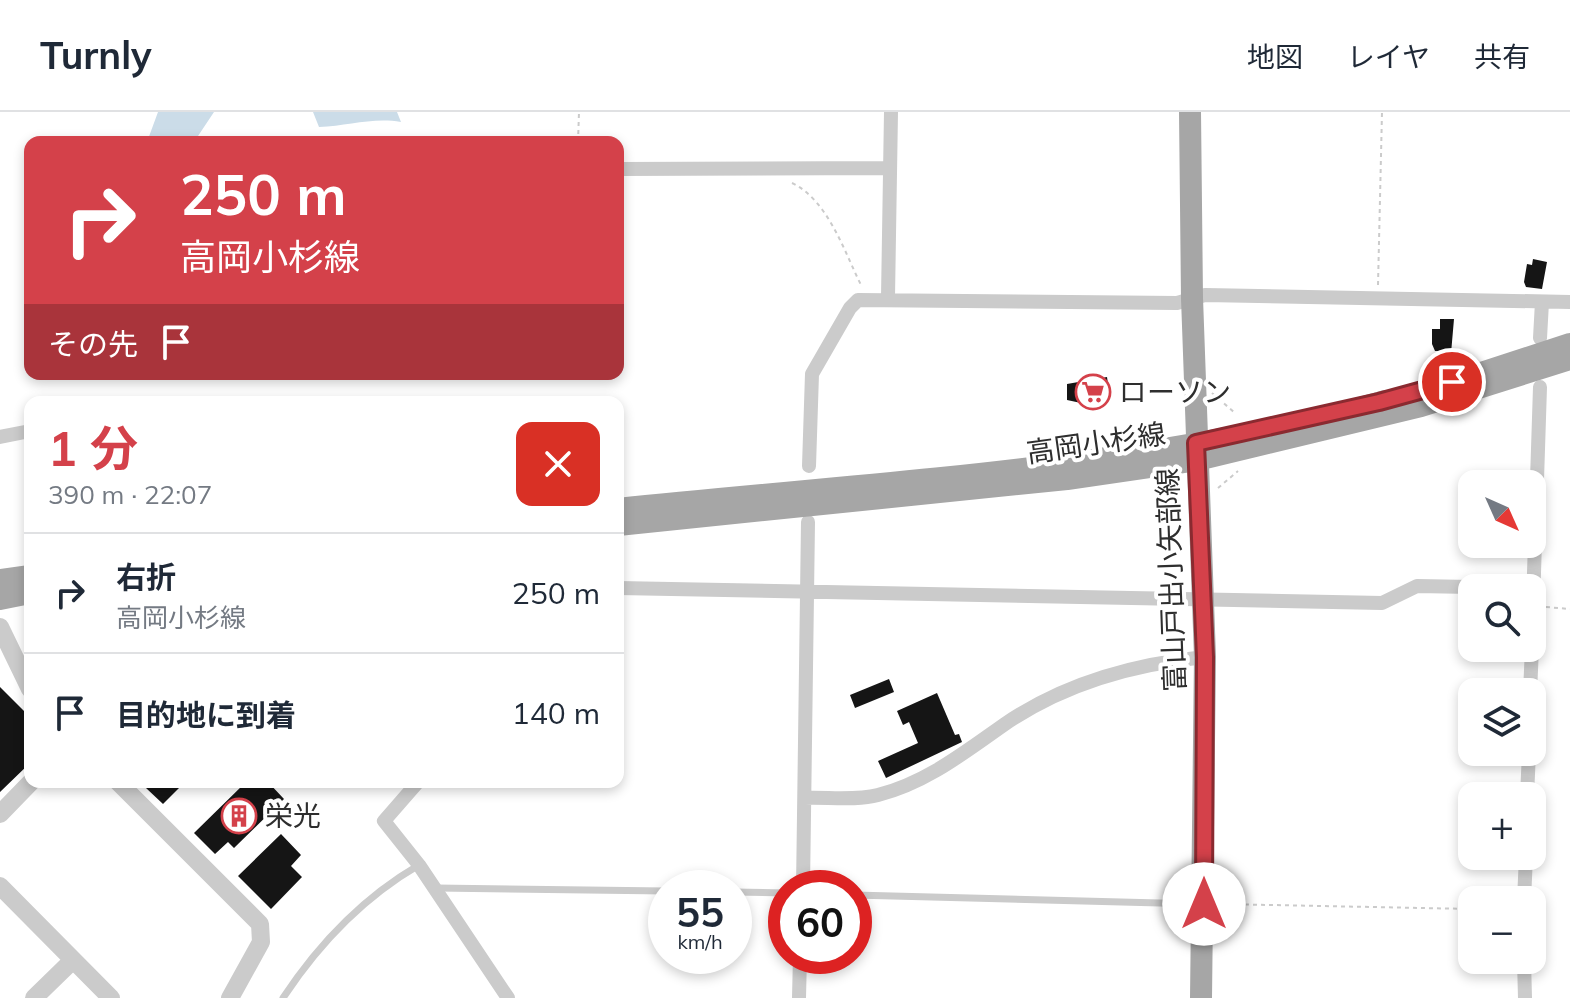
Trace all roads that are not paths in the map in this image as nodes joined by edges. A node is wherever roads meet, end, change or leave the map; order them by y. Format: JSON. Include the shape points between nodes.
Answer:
{"nodes":[{"id":1,"x":891,"y":112,"type":"edge"},
{"id":2,"x":1190,"y":112,"type":"edge"},
{"id":3,"x":890,"y":168,"type":"junction"},
{"id":4,"x":624,"y":169,"type":"edge"},
{"id":5,"x":888,"y":297,"type":"junction"},
{"id":6,"x":1192,"y":298,"type":"junction"},
{"id":7,"x":1542,"y":302,"type":"junction"},
{"id":8,"x":1570,"y":302,"type":"edge"},
{"id":9,"x":1540,"y":338,"type":"dead end"},
{"id":10,"x":1570,"y":344,"type":"edge"},
{"id":11,"x":1570,"y":359,"type":"edge"},
{"id":12,"x":1540,"y":387,"type":"dead end"},
{"id":13,"x":24,"y":432,"type":"edge"},
{"id":14,"x":0,"y":437,"type":"edge"},
{"id":15,"x":1196,"y":452,"type":"junction"},
{"id":16,"x":809,"y":466,"type":"dead end"},
{"id":17,"x":624,"y":508,"type":"edge"},
{"id":18,"x":808,"y":522,"type":"dead end"},
{"id":19,"x":624,"y":524,"type":"edge"},
{"id":20,"x":1533,"y":574,"type":"edge"},
{"id":21,"x":24,"y":577,"type":"edge"},
{"id":22,"x":0,"y":580,"type":"edge"},
{"id":23,"x":1458,"y":587,"type":"edge"},
{"id":24,"x":624,"y":588,"type":"edge"},
{"id":25,"x":809,"y":592,"type":"junction"},
{"id":26,"x":24,"y":594,"type":"edge"},
{"id":27,"x":0,"y":599,"type":"edge"},
{"id":28,"x":1204,"y":601,"type":"junction"},
{"id":29,"x":0,"y":627,"type":"edge"},
{"id":30,"x":1205,"y":657,"type":"junction"},
{"id":31,"x":24,"y":677,"type":"edge"},
{"id":32,"x":25,"y":788,"type":"edge"},
{"id":33,"x":124,"y":788,"type":"edge"},
{"id":34,"x":413,"y":788,"type":"edge"},
{"id":35,"x":805,"y":798,"type":"junction"},
{"id":36,"x":0,"y":814,"type":"edge"},
{"id":37,"x":419,"y":865,"type":"junction"},
{"id":38,"x":803,"y":870,"type":"edge"},
{"id":39,"x":0,"y":886,"type":"edge"},
{"id":40,"x":435,"y":888,"type":"junction"},
{"id":41,"x":648,"y":891,"type":"edge"},
{"id":42,"x":872,"y":895,"type":"edge"},
{"id":43,"x":1204,"y":904,"type":"junction"},
{"id":44,"x":73,"y":960,"type":"junction"},
{"id":45,"x":800,"y":974,"type":"edge"},
{"id":46,"x":1524,"y":974,"type":"edge"},
{"id":47,"x":34,"y":998,"type":"edge"},
{"id":48,"x":111,"y":998,"type":"edge"},
{"id":49,"x":230,"y":998,"type":"edge"},
{"id":50,"x":283,"y":998,"type":"edge"},
{"id":51,"x":508,"y":998,"type":"edge"},
{"id":52,"x":799,"y":998,"type":"edge"},
{"id":53,"x":1201,"y":998,"type":"edge"},
{"id":54,"x":1525,"y":998,"type":"edge"}],
"edges":[{"from":1,"to":3,"type":"street"},
{"from":2,"to":6,"type":"main road","name":"富山戸出小矢部線"},
{"from":3,"to":4,"type":"street"},
{"from":3,"to":5,"type":"street"},
{"from":5,"to":6,"type":"street","via":[[1177,303]]},
{"from":5,"to":16,"type":"street","via":[[858,300],[850,308],[812,374]]},
{"from":6,"to":7,"type":"street"},
{"from":6,"to":15,"type":"main road","name":"富山戸出小矢部線"},
{"from":7,"to":8,"type":"street"},
{"from":7,"to":9,"type":"street"},
{"from":10,"to":15,"type":"main road","name":"高岡小杉線"},
{"from":11,"to":15,"type":"main road","name":"高岡小杉線","via":[[1421,406]]},
{"from":12,"to":20,"type":"street"},
{"from":13,"to":14,"type":"street"},
{"from":15,"to":17,"type":"main road","name":"高岡小杉線"},
{"from":15,"to":19,"type":"main road","name":"高岡小杉線","via":[[1067,479]]},
{"from":15,"to":28,"type":"main road","name":"富山戸出小矢部線"},
{"from":18,"to":25,"type":"street"},
{"from":21,"to":22,"type":"main road"},
{"from":23,"to":28,"type":"street","via":[[1417,586],[1382,603]]},
{"from":24,"to":25,"type":"street"},
{"from":25,"to":28,"type":"street"},
{"from":25,"to":35,"type":"street"},
{"from":26,"to":27,"type":"main road"},
{"from":28,"to":30,"type":"main road","name":"富山戸出小矢部線"},
{"from":29,"to":31,"type":"street"},
{"from":30,"to":35,"type":"street","via":[[1132,666],[1081,685],[1006,723],[953,763],[877,796]]},
{"from":30,"to":43,"type":"main road","name":"富山戸出小矢部線"},
{"from":32,"to":36,"type":"street"},
{"from":33,"to":49,"type":"street","via":[[260,924],[261,942]]},
{"from":34,"to":37,"type":"street","via":[[384,821]]},
{"from":35,"to":38,"type":"street"},
{"from":37,"to":40,"type":"street"},
{"from":37,"to":50,"type":"lane","via":[[367,901],[304,966]]},
{"from":39,"to":44,"type":"street"},
{"from":40,"to":41,"type":"lane"},
{"from":40,"to":51,"type":"street"},
{"from":42,"to":43,"type":"lane"},
{"from":43,"to":53,"type":"main road","name":"富山戸出小矢部線"},
{"from":44,"to":47,"type":"street"},
{"from":44,"to":48,"type":"street"},
{"from":45,"to":52,"type":"street"},
{"from":46,"to":54,"type":"street"}]}
